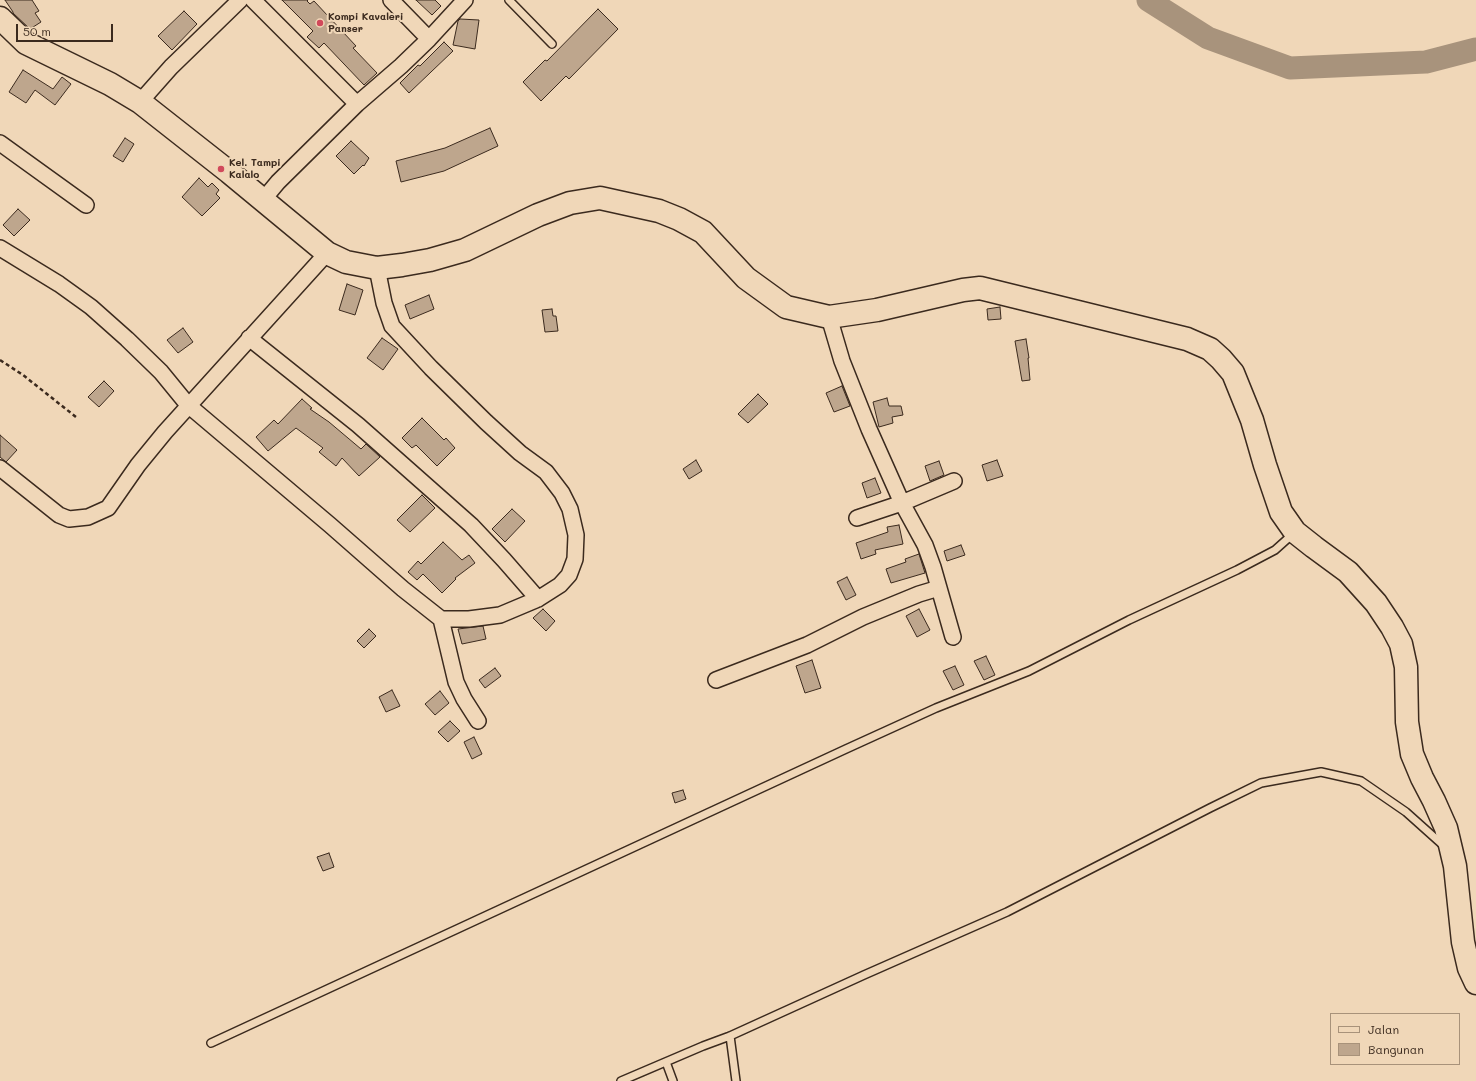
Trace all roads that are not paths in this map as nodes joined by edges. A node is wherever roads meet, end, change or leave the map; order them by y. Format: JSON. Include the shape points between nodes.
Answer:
{"nodes":[{"id":1,"x":240,"y":0,"type":"edge"},
{"id":2,"x":253,"y":0,"type":"edge"},
{"id":3,"x":391,"y":0,"type":"edge"},
{"id":4,"x":465,"y":0,"type":"edge"},
{"id":5,"x":509,"y":0,"type":"edge"},
{"id":6,"x":0,"y":18,"type":"edge"},
{"id":7,"x":428,"y":39,"type":"junction"},
{"id":8,"x":552,"y":44,"type":"dead end"},
{"id":9,"x":140,"y":102,"type":"junction"},
{"id":10,"x":357,"y":104,"type":"junction"},
{"id":11,"x":0,"y":143,"type":"edge"},
{"id":12,"x":263,"y":200,"type":"junction"},
{"id":13,"x":86,"y":205,"type":"dead end"},
{"id":14,"x":0,"y":248,"type":"edge"},
{"id":15,"x":328,"y":253,"type":"junction"},
{"id":16,"x":376,"y":268,"type":"junction"},
{"id":17,"x":829,"y":317,"type":"junction"},
{"id":18,"x":249,"y":338,"type":"junction"},
{"id":19,"x":188,"y":405,"type":"junction"},
{"id":20,"x":0,"y":468,"type":"edge"},
{"id":21,"x":954,"y":481,"type":"dead end"},
{"id":22,"x":902,"y":503,"type":"junction"},
{"id":23,"x":856,"y":518,"type":"dead end"},
{"id":24,"x":1295,"y":532,"type":"junction"},
{"id":25,"x":939,"y":588,"type":"junction"},
{"id":26,"x":538,"y":599,"type":"junction"},
{"id":27,"x":440,"y":620,"type":"junction"},
{"id":28,"x":953,"y":636,"type":"dead end"},
{"id":29,"x":716,"y":680,"type":"dead end"},
{"id":30,"x":478,"y":721,"type":"dead end"},
{"id":31,"x":1453,"y":854,"type":"junction"},
{"id":32,"x":1476,"y":983,"type":"edge"},
{"id":33,"x":730,"y":1036,"type":"junction"},
{"id":34,"x":211,"y":1043,"type":"dead end"},
{"id":35,"x":666,"y":1062,"type":"junction"},
{"id":36,"x":621,"y":1081,"type":"edge"},
{"id":37,"x":673,"y":1081,"type":"edge"},
{"id":38,"x":736,"y":1081,"type":"edge"}],
"edges":[{"from":1,"to":9,"type":"street","via":[[171,67]]},
{"from":2,"to":10,"type":"street"},
{"from":3,"to":7,"type":"street"},
{"from":4,"to":7,"type":"street"},
{"from":5,"to":8,"type":"lane"},
{"from":6,"to":9,"type":"highway","via":[[26,43],[110,84]]},
{"from":7,"to":10,"type":"street"},
{"from":9,"to":12,"type":"highway"},
{"from":10,"to":12,"type":"street"},
{"from":11,"to":13,"type":"street"},
{"from":12,"to":15,"type":"highway"},
{"from":14,"to":19,"type":"street","via":[[59,284],[91,308],[161,372]]},
{"from":15,"to":16,"type":"highway","via":[[346,262]]},
{"from":15,"to":18,"type":"street"},
{"from":16,"to":17,"type":"highway","via":[[430,260],[465,250],[557,208],[600,198],[660,211],[679,220],[702,232],[746,278],[786,308]]},
{"from":16,"to":26,"type":"street","via":[[392,326],[486,422],[520,453],[546,472],[570,508],[576,535],[575,558],[569,575],[560,585]]},
{"from":17,"to":22,"type":"street","via":[[858,404]]},
{"from":17,"to":24,"type":"highway","via":[[877,310],[980,288],[1186,339],[1210,349],[1233,373],[1252,420],[1281,512]]},
{"from":18,"to":19,"type":"street"},
{"from":18,"to":26,"type":"street","via":[[358,425],[471,525]]},
{"from":19,"to":20,"type":"street","via":[[138,466],[108,508],[88,517],[68,519],[59,515]]},
{"from":19,"to":27,"type":"street"},
{"from":21,"to":22,"type":"street"},
{"from":22,"to":23,"type":"street"},
{"from":22,"to":25,"type":"street","via":[[925,545]]},
{"from":24,"to":31,"type":"highway","via":[[1348,572],[1376,603],[1401,644],[1406,666],[1407,722],[1412,754],[1446,828]]},
{"from":24,"to":34,"type":"lane","via":[[1275,550],[1237,570],[1028,671],[936,708]]},
{"from":25,"to":28,"type":"street"},
{"from":25,"to":29,"type":"street","via":[[863,617],[807,645]]},
{"from":26,"to":27,"type":"street","via":[[500,616]]},
{"from":27,"to":30,"type":"street","via":[[456,682]]},
{"from":31,"to":32,"type":"highway","via":[[1463,942],[1469,968]]},
{"from":31,"to":33,"type":"lane","via":[[1406,812],[1361,781],[1321,772],[1261,783],[1007,912]]},
{"from":33,"to":35,"type":"lane"},
{"from":33,"to":38,"type":"lane"},
{"from":35,"to":36,"type":"lane"},
{"from":35,"to":37,"type":"lane"}]}
